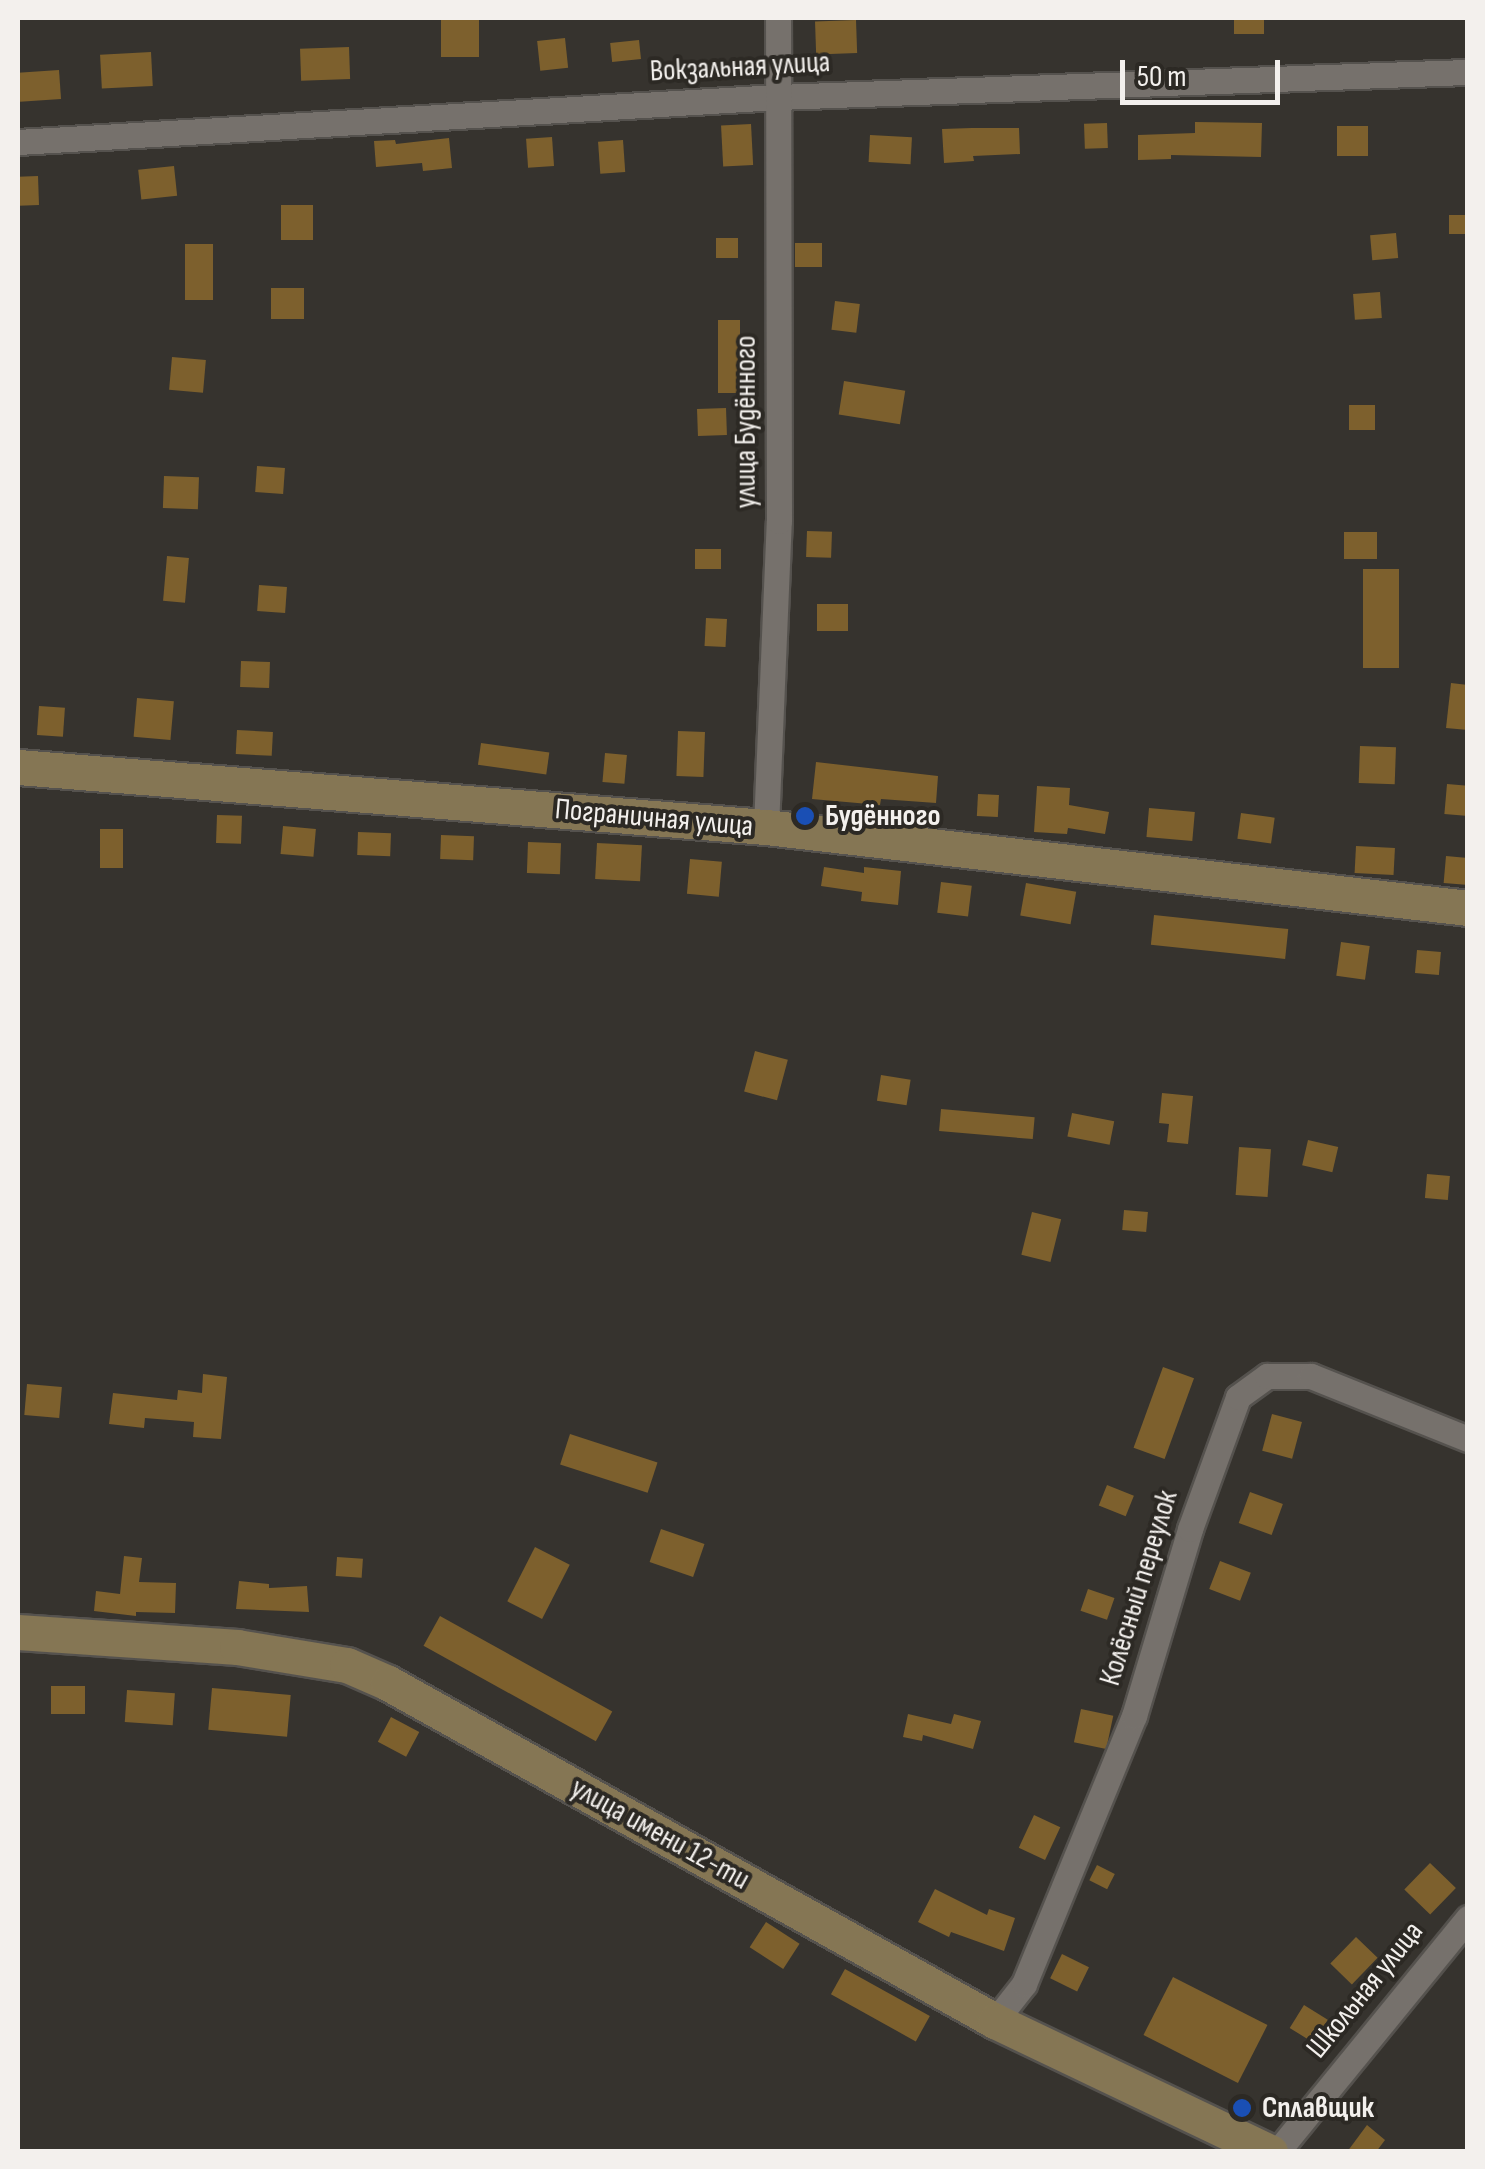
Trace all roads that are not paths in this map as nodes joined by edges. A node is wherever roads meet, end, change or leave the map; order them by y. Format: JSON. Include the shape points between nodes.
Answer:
{"nodes":[{"id":1,"x":778,"y":18,"type":"edge"},
{"id":2,"x":1468,"y":72,"type":"edge"},
{"id":3,"x":778,"y":97,"type":"junction"},
{"id":4,"x":18,"y":142,"type":"edge"},
{"id":5,"x":18,"y":767,"type":"edge"},
{"id":6,"x":766,"y":827,"type":"junction"},
{"id":7,"x":1468,"y":908,"type":"edge"},
{"id":8,"x":1468,"y":1439,"type":"edge"},
{"id":9,"x":18,"y":1632,"type":"edge"},
{"id":10,"x":1468,"y":1918,"type":"edge"},
{"id":11,"x":995,"y":2021,"type":"junction"},
{"id":12,"x":1273,"y":2152,"type":"edge"}],
"edges":[{"from":1,"to":3,"type":"street","name":"улица Будённого"},
{"from":2,"to":3,"type":"street","name":"Вокзальная улица"},
{"from":3,"to":4,"type":"street","name":"Вокзальная улица"},
{"from":3,"to":6,"type":"street","name":"улица Будённого","via":[[779,521]]},
{"from":5,"to":6,"type":"street","name":"Пограничная улица"},
{"from":6,"to":7,"type":"street","name":"Пограничная улица"},
{"from":8,"to":11,"type":"street","name":"Колёсный переулок","via":[[1310,1376],[1268,1376],[1238,1397],[1128,1734],[1024,1984]]},
{"from":9,"to":11,"type":"street","name":"улица имени 12-ти","via":[[237,1647],[347,1665]]},
{"from":10,"to":12,"type":"street","name":"Школьная улица"},
{"from":11,"to":12,"type":"street","name":"улица имени 12-ти"}]}
